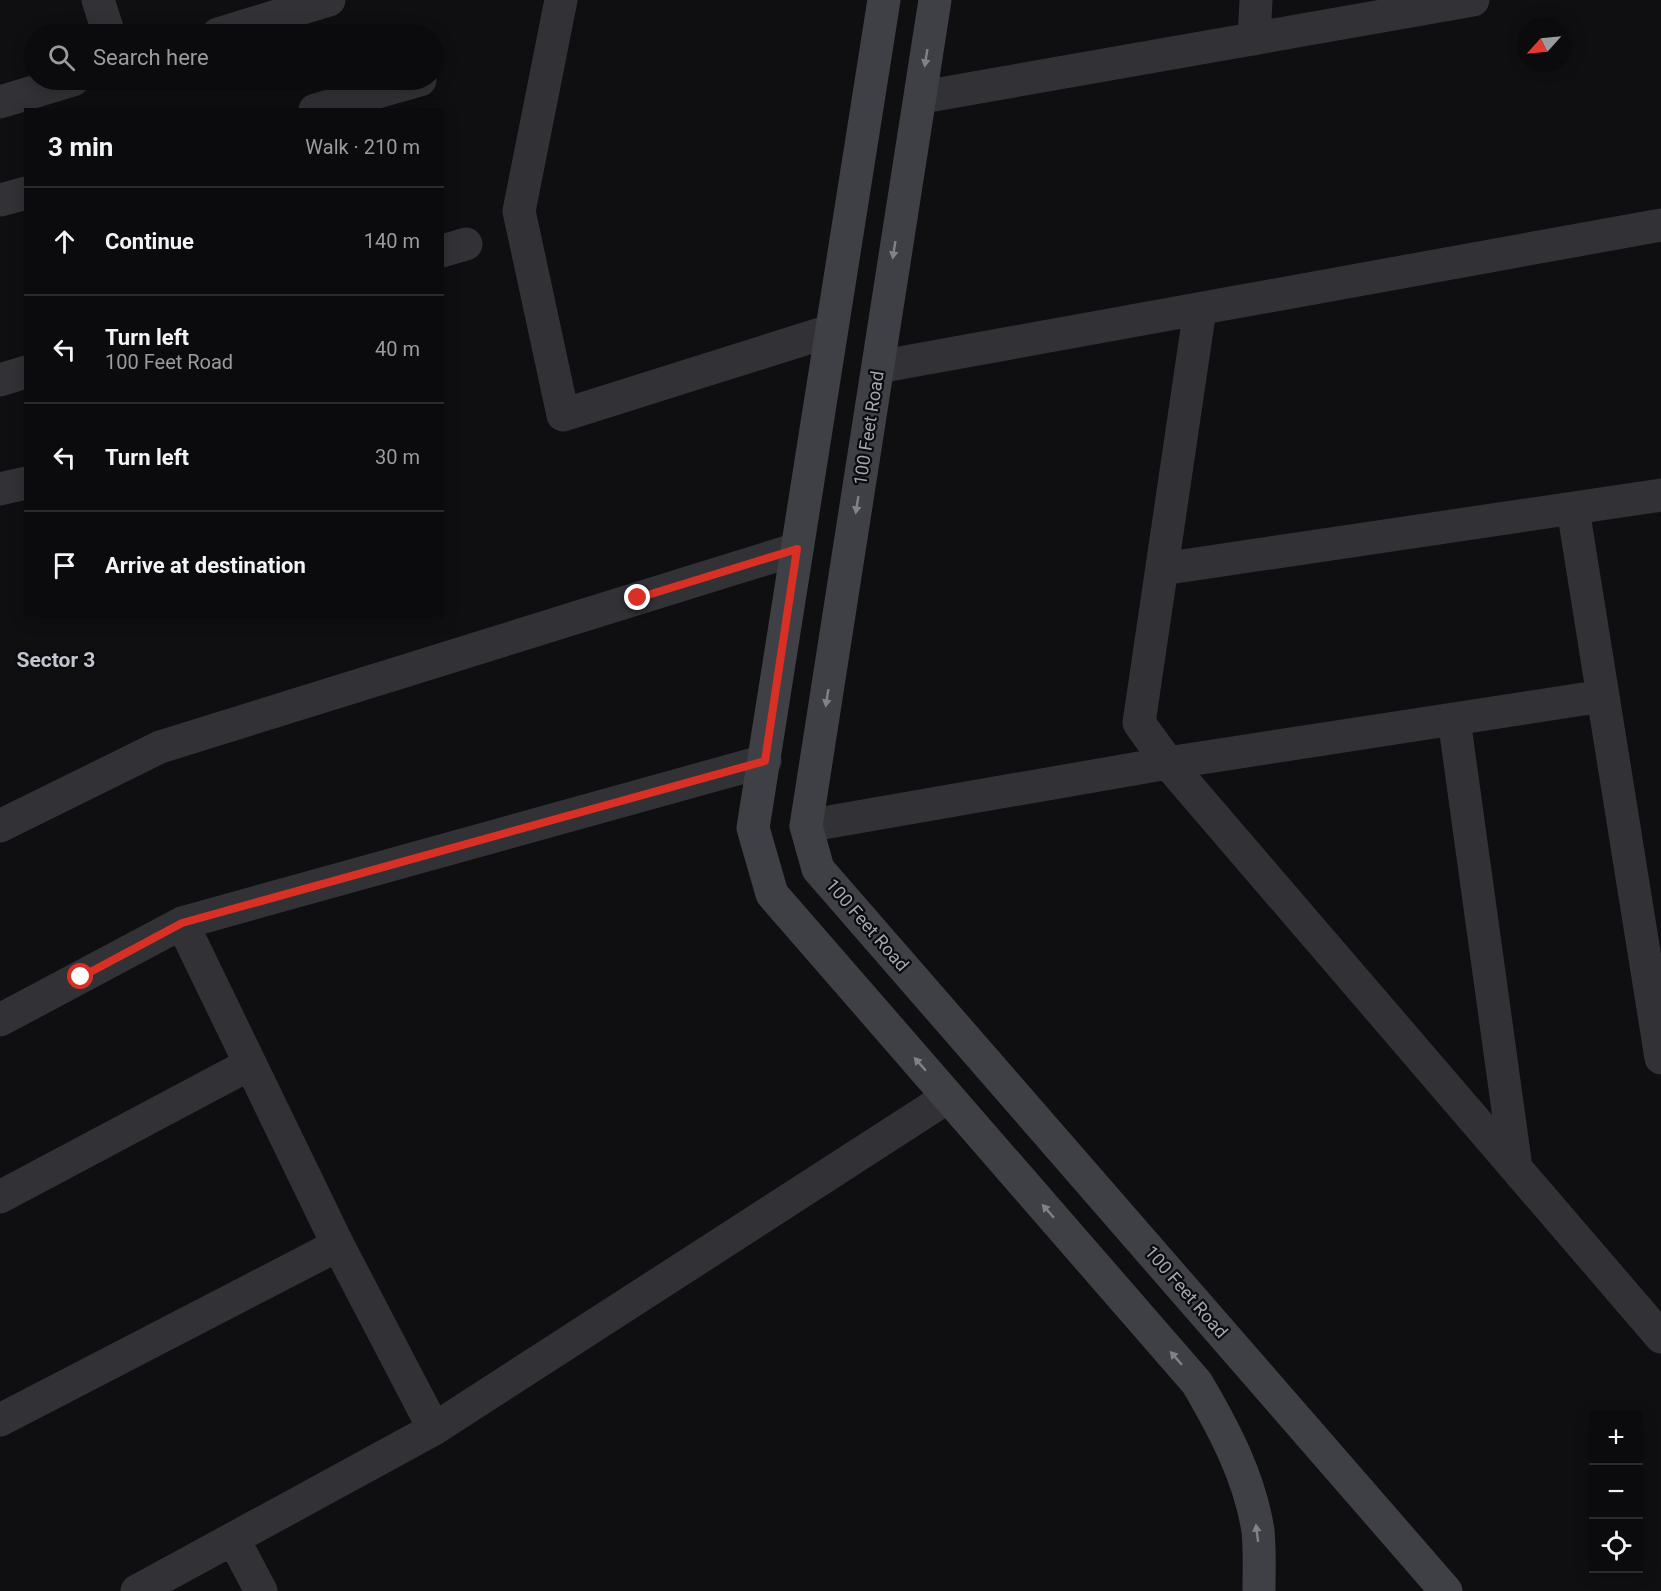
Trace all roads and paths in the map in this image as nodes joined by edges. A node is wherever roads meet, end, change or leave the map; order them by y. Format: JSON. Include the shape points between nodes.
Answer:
{"nodes":[{"id":1,"x":98,"y":0,"type":"edge"},
{"id":2,"x":329,"y":0,"type":"edge"},
{"id":3,"x":561,"y":0,"type":"edge"},
{"id":4,"x":884,"y":0,"type":"edge"},
{"id":5,"x":935,"y":0,"type":"edge"},
{"id":6,"x":1256,"y":0,"type":"edge"},
{"id":7,"x":1473,"y":0,"type":"edge"},
{"id":8,"x":282,"y":7,"type":"edge"},
{"id":9,"x":106,"y":24,"type":"edge"},
{"id":10,"x":242,"y":24,"type":"edge"},
{"id":11,"x":1254,"y":39,"type":"junction"},
{"id":12,"x":40,"y":90,"type":"edge"},
{"id":13,"x":385,"y":90,"type":"edge"},
{"id":14,"x":934,"y":95,"type":"dead end"},
{"id":15,"x":0,"y":102,"type":"edge"},
{"id":16,"x":322,"y":108,"type":"edge"},
{"id":17,"x":24,"y":194,"type":"edge"},
{"id":18,"x":0,"y":200,"type":"edge"},
{"id":19,"x":1661,"y":225,"type":"edge"},
{"id":20,"x":1200,"y":309,"type":"junction"},
{"id":21,"x":830,"y":332,"type":"junction"},
{"id":22,"x":878,"y":367,"type":"junction"},
{"id":23,"x":24,"y":373,"type":"edge"},
{"id":24,"x":0,"y":380,"type":"edge"},
{"id":25,"x":24,"y":483,"type":"edge"},
{"id":26,"x":0,"y":489,"type":"edge"},
{"id":27,"x":1661,"y":495,"type":"edge"},
{"id":28,"x":1573,"y":508,"type":"junction"},
{"id":29,"x":797,"y":549,"type":"junction"},
{"id":30,"x":1161,"y":569,"type":"junction"},
{"id":31,"x":1603,"y":696,"type":"junction"},
{"id":32,"x":1454,"y":719,"type":"junction"},
{"id":33,"x":765,"y":761,"type":"junction"},
{"id":34,"x":1168,"y":763,"type":"junction"},
{"id":35,"x":0,"y":826,"type":"edge"},
{"id":36,"x":806,"y":826,"type":"junction"},
{"id":37,"x":182,"y":923,"type":"junction"},
{"id":38,"x":0,"y":1020,"type":"edge"},
{"id":39,"x":1661,"y":1058,"type":"edge"},
{"id":40,"x":250,"y":1064,"type":"junction"},
{"id":41,"x":948,"y":1097,"type":"junction"},
{"id":42,"x":1516,"y":1168,"type":"junction"},
{"id":43,"x":0,"y":1197,"type":"edge"},
{"id":44,"x":338,"y":1245,"type":"junction"},
{"id":45,"x":1661,"y":1337,"type":"edge"},
{"id":46,"x":0,"y":1420,"type":"edge"},
{"id":47,"x":434,"y":1428,"type":"junction"},
{"id":48,"x":234,"y":1540,"type":"junction"},
{"id":49,"x":137,"y":1591,"type":"edge"},
{"id":50,"x":261,"y":1591,"type":"edge"},
{"id":51,"x":1259,"y":1591,"type":"edge"},
{"id":52,"x":1446,"y":1591,"type":"edge"}],
"edges":[{"from":1,"to":9,"type":"street"},
{"from":2,"to":8,"type":"street"},
{"from":3,"to":21,"type":"street","via":[[519,211],[563,415]]},
{"from":4,"to":21,"type":"main road"},
{"from":5,"to":22,"type":"main road","name":"100 Feet Road","one_way":true},
{"from":6,"to":11,"type":"street"},
{"from":7,"to":11,"type":"street"},
{"from":8,"to":10,"type":"street"},
{"from":11,"to":14,"type":"street"},
{"from":12,"to":15,"type":"street"},
{"from":13,"to":16,"type":"street"},
{"from":17,"to":18,"type":"street"},
{"from":19,"to":20,"type":"street"},
{"from":20,"to":22,"type":"street"},
{"from":20,"to":30,"type":"street"},
{"from":21,"to":29,"type":"main road"},
{"from":22,"to":36,"type":"main road","name":"100 Feet Road","one_way":true},
{"from":23,"to":24,"type":"street"},
{"from":25,"to":26,"type":"street"},
{"from":27,"to":28,"type":"street"},
{"from":28,"to":30,"type":"street"},
{"from":28,"to":31,"type":"street"},
{"from":29,"to":33,"type":"main road"},
{"from":29,"to":35,"type":"street","via":[[160,747]]},
{"from":30,"to":34,"type":"street","via":[[1139,723]]},
{"from":31,"to":32,"type":"street"},
{"from":31,"to":39,"type":"street"},
{"from":32,"to":34,"type":"street"},
{"from":32,"to":42,"type":"street"},
{"from":33,"to":37,"type":"street"},
{"from":41,"to":33,"type":"main road","one_way":true,"via":[[772,894],[753,828]]},
{"from":34,"to":36,"type":"street"},
{"from":34,"to":42,"type":"street"},
{"from":36,"to":52,"type":"main road","name":"100 Feet Road","via":[[818,869]]},
{"from":37,"to":38,"type":"street"},
{"from":37,"to":40,"type":"street"},
{"from":40,"to":43,"type":"street"},
{"from":40,"to":44,"type":"street"},
{"from":41,"to":47,"type":"street"},
{"from":51,"to":41,"type":"main road","one_way":true,"via":[[1258,1532],[1249,1495],[1225,1432],[1197,1383]]},
{"from":42,"to":45,"type":"street"},
{"from":44,"to":46,"type":"street"},
{"from":44,"to":47,"type":"street"},
{"from":47,"to":48,"type":"street"},
{"from":48,"to":49,"type":"street"},
{"from":48,"to":50,"type":"street"}]}
